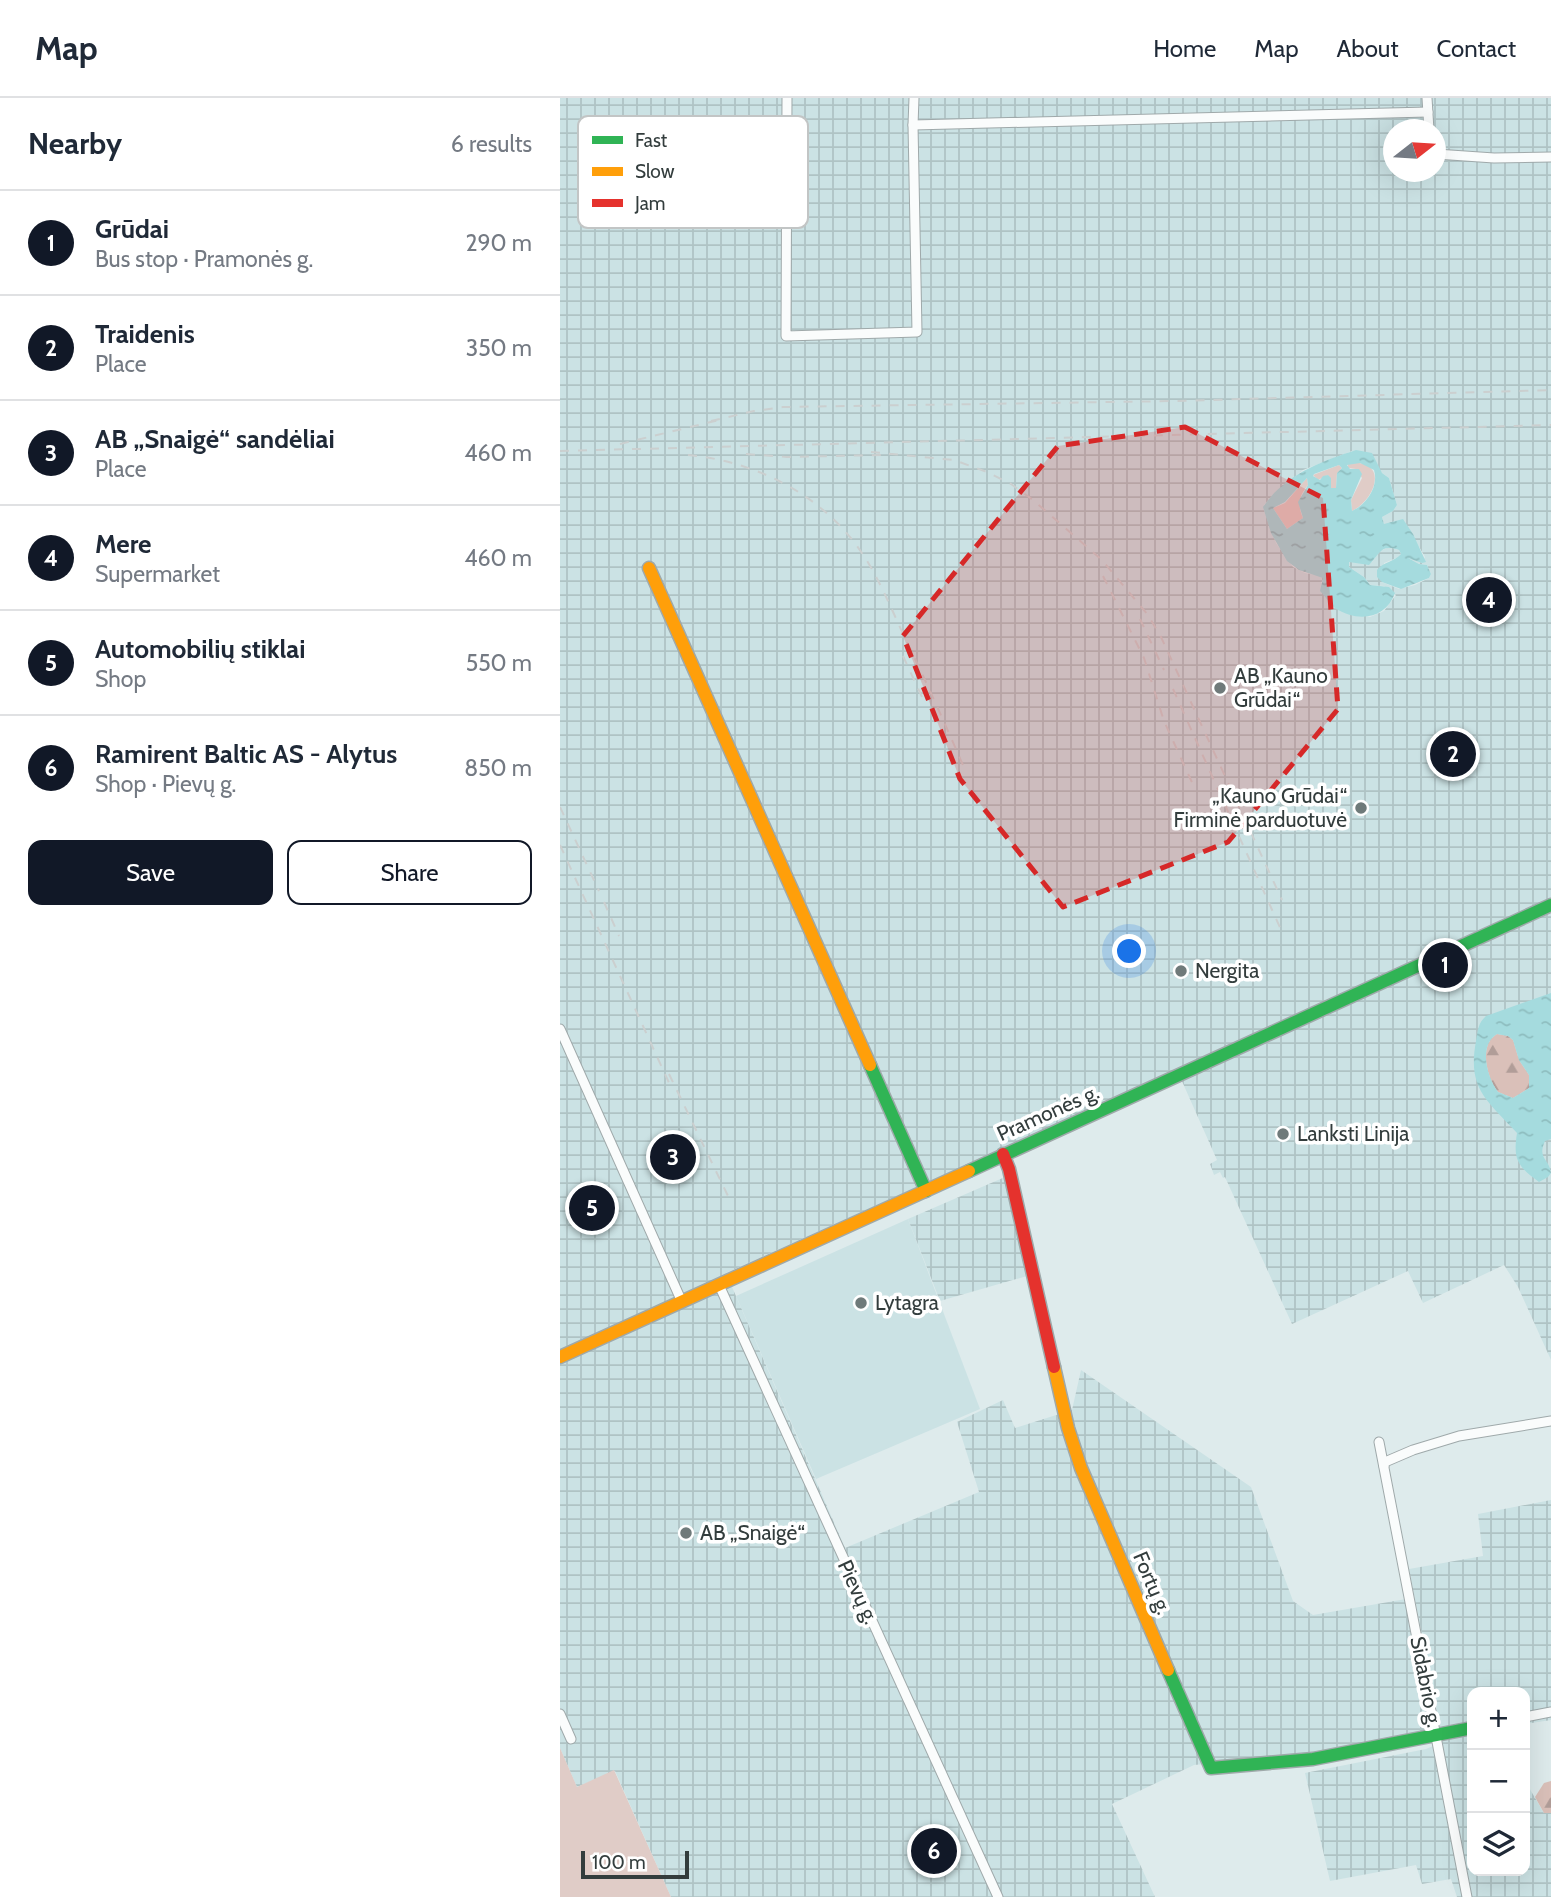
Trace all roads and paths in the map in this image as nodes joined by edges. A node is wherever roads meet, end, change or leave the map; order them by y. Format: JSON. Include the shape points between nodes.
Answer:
{"nodes":[{"id":1,"x":787,"y":98,"type":"edge"},
{"id":2,"x":914,"y":98,"type":"edge"},
{"id":3,"x":1427,"y":98,"type":"edge"},
{"id":4,"x":1428,"y":112,"type":"junction"},
{"id":5,"x":787,"y":116,"type":"edge"},
{"id":6,"x":1428,"y":119,"type":"edge"},
{"id":7,"x":913,"y":125,"type":"junction"},
{"id":8,"x":1446,"y":155,"type":"edge"},
{"id":9,"x":1551,"y":156,"type":"edge"},
{"id":10,"x":786,"y":228,"type":"edge"},
{"id":11,"x":649,"y":568,"type":"dead end"},
{"id":12,"x":1551,"y":905,"type":"edge"},
{"id":13,"x":560,"y":1029,"type":"edge"},
{"id":14,"x":1003,"y":1154,"type":"junction"},
{"id":15,"x":926,"y":1191,"type":"junction"},
{"id":16,"x":719,"y":1285,"type":"junction"},
{"id":17,"x":682,"y":1302,"type":"junction"},
{"id":18,"x":560,"y":1357,"type":"edge"},
{"id":19,"x":1551,"y":1421,"type":"edge"},
{"id":20,"x":1380,"y":1442,"type":"dead end"},
{"id":21,"x":1384,"y":1466,"type":"junction"},
{"id":22,"x":1551,"y":1712,"type":"edge"},
{"id":23,"x":560,"y":1714,"type":"edge"},
{"id":24,"x":1530,"y":1716,"type":"edge"},
{"id":25,"x":1467,"y":1729,"type":"edge"},
{"id":26,"x":1436,"y":1735,"type":"junction"},
{"id":27,"x":571,"y":1739,"type":"dead end"},
{"id":28,"x":998,"y":1897,"type":"edge"},
{"id":29,"x":1467,"y":1897,"type":"edge"}],
"edges":[{"from":1,"to":5,"type":"street"},
{"from":2,"to":7,"type":"street"},
{"from":3,"to":4,"type":"street"},
{"from":4,"to":6,"type":"street"},
{"from":4,"to":7,"type":"street"},
{"from":7,"to":10,"type":"street","via":[[917,332],[786,336]]},
{"from":8,"to":9,"type":"street"},
{"from":11,"to":15,"type":"street"},
{"from":12,"to":14,"type":"street","name":"Pramonės g."},
{"from":13,"to":17,"type":"street"},
{"from":14,"to":15,"type":"street","name":"Pramonės g."},
{"from":14,"to":26,"type":"street","name":"Fortų g.","via":[[1081,1468],[1211,1768],[1313,1759]]},
{"from":15,"to":16,"type":"street","name":"Pramonės g."},
{"from":16,"to":17,"type":"street","name":"Pramonės g."},
{"from":16,"to":28,"type":"street","name":"Pievų g."},
{"from":17,"to":18,"type":"street","name":"Pramonės g."},
{"from":19,"to":21,"type":"street","via":[[1459,1436],[1395,1457]]},
{"from":20,"to":21,"type":"street","name":"Sidabrio g."},
{"from":21,"to":26,"type":"street","name":"Sidabrio g."},
{"from":22,"to":24,"type":"street"},
{"from":23,"to":27,"type":"street"},
{"from":25,"to":26,"type":"street","name":"Fortų g."},
{"from":26,"to":29,"type":"street","name":"Sidabrio g."}]}
